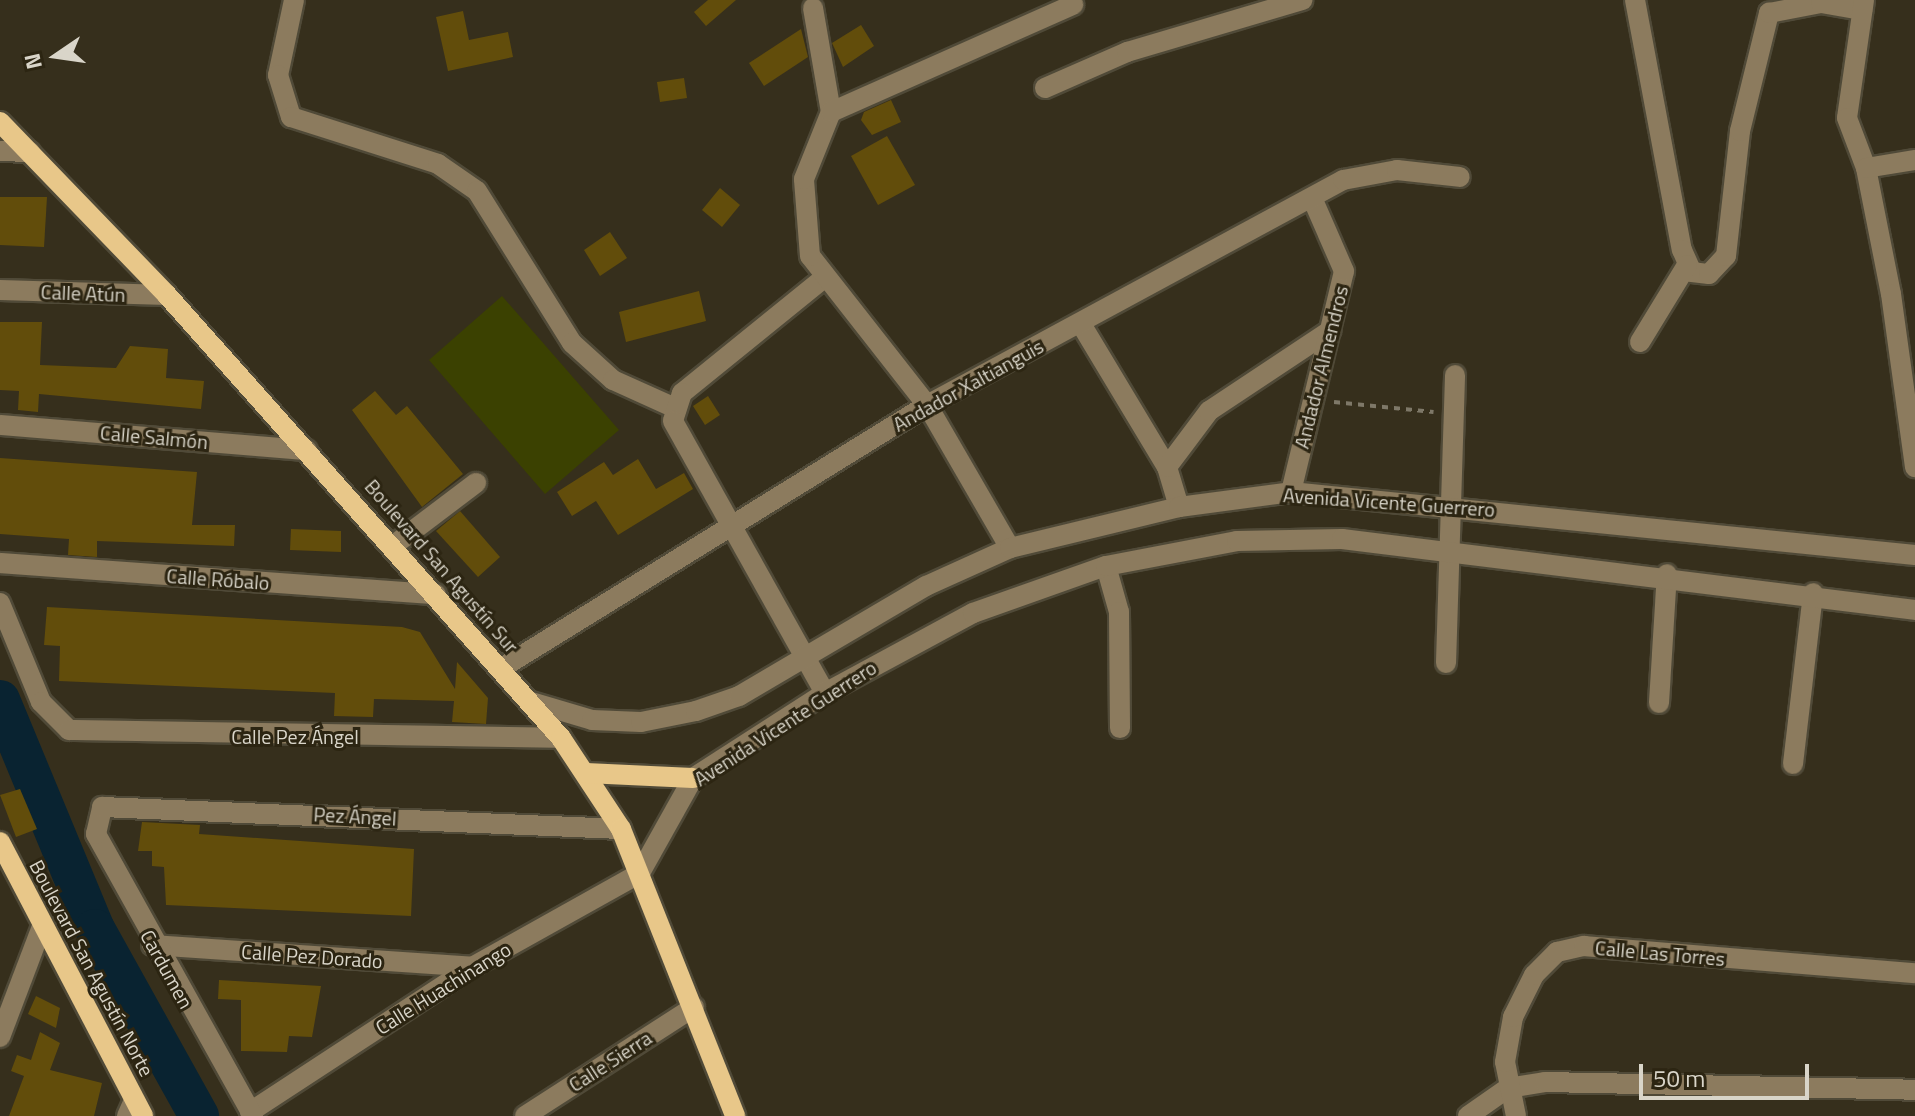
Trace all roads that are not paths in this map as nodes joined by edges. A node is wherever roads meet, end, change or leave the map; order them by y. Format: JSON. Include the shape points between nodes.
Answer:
{"nodes":[{"id":1,"x":294,"y":0,"type":"edge"},
{"id":2,"x":1302,"y":0,"type":"edge"},
{"id":3,"x":1635,"y":0,"type":"edge"},
{"id":4,"x":1073,"y":5,"type":"dead end"},
{"id":5,"x":1863,"y":5,"type":"edge"},
{"id":6,"x":813,"y":8,"type":"dead end"},
{"id":7,"x":1045,"y":88,"type":"dead end"},
{"id":8,"x":831,"y":112,"type":"junction"},
{"id":9,"x":0,"y":122,"type":"edge"},
{"id":10,"x":0,"y":151,"type":"edge"},
{"id":11,"x":30,"y":152,"type":"junction"},
{"id":12,"x":1915,"y":160,"type":"edge"},
{"id":13,"x":1866,"y":168,"type":"junction"},
{"id":14,"x":1460,"y":177,"type":"dead end"},
{"id":15,"x":1313,"y":200,"type":"junction"},
{"id":16,"x":1687,"y":265,"type":"junction"},
{"id":17,"x":824,"y":278,"type":"junction"},
{"id":18,"x":0,"y":290,"type":"edge"},
{"id":19,"x":167,"y":295,"type":"junction"},
{"id":20,"x":1081,"y":324,"type":"junction"},
{"id":21,"x":1331,"y":330,"type":"junction"},
{"id":22,"x":1640,"y":342,"type":"dead end"},
{"id":23,"x":1455,"y":375,"type":"dead end"},
{"id":24,"x":927,"y":405,"type":"junction"},
{"id":25,"x":673,"y":407,"type":"junction"},
{"id":26,"x":1912,"y":412,"type":"edge"},
{"id":27,"x":0,"y":425,"type":"edge"},
{"id":28,"x":307,"y":450,"type":"junction"},
{"id":29,"x":1167,"y":467,"type":"junction"},
{"id":30,"x":1915,"y":467,"type":"edge"},
{"id":31,"x":476,"y":483,"type":"dead end"},
{"id":32,"x":1291,"y":492,"type":"junction"},
{"id":33,"x":1449,"y":504,"type":"junction"},
{"id":34,"x":1179,"y":507,"type":"junction"},
{"id":35,"x":731,"y":524,"type":"junction"},
{"id":36,"x":394,"y":545,"type":"junction"},
{"id":37,"x":1451,"y":547,"type":"junction"},
{"id":38,"x":1010,"y":548,"type":"junction"},
{"id":39,"x":1915,"y":555,"type":"edge"},
{"id":40,"x":0,"y":563,"type":"edge"},
{"id":41,"x":1106,"y":566,"type":"junction"},
{"id":42,"x":1667,"y":574,"type":"junction"},
{"id":43,"x":1813,"y":593,"type":"junction"},
{"id":44,"x":436,"y":594,"type":"junction"},
{"id":45,"x":0,"y":603,"type":"edge"},
{"id":46,"x":1915,"y":610,"type":"edge"},
{"id":47,"x":805,"y":651,"type":"junction"},
{"id":48,"x":1446,"y":663,"type":"dead end"},
{"id":49,"x":500,"y":669,"type":"junction"},
{"id":50,"x":825,"y":693,"type":"junction"},
{"id":51,"x":528,"y":701,"type":"junction"},
{"id":52,"x":1659,"y":703,"type":"dead end"},
{"id":53,"x":1120,"y":728,"type":"dead end"},
{"id":54,"x":561,"y":738,"type":"junction"},
{"id":55,"x":1793,"y":764,"type":"dead end"},
{"id":56,"x":586,"y":773,"type":"junction"},
{"id":57,"x":693,"y":778,"type":"junction"},
{"id":58,"x":94,"y":817,"type":"joint"},
{"id":59,"x":621,"y":829,"type":"junction"},
{"id":60,"x":0,"y":842,"type":"edge"},
{"id":61,"x":640,"y":873,"type":"junction"},
{"id":62,"x":41,"y":929,"type":"junction"},
{"id":63,"x":152,"y":945,"type":"junction"},
{"id":64,"x":472,"y":967,"type":"junction"},
{"id":65,"x":1915,"y":973,"type":"edge"},
{"id":66,"x":694,"y":1007,"type":"junction"},
{"id":67,"x":0,"y":1037,"type":"edge"},
{"id":68,"x":1508,"y":1088,"type":"junction"},
{"id":69,"x":1915,"y":1090,"type":"edge"},
{"id":70,"x":134,"y":1111,"type":"edge"},
{"id":71,"x":252,"y":1114,"type":"edge"},
{"id":72,"x":525,"y":1116,"type":"edge"},
{"id":73,"x":735,"y":1116,"type":"edge"},
{"id":74,"x":1468,"y":1116,"type":"edge"},
{"id":75,"x":1516,"y":1116,"type":"edge"}],
"edges":[{"from":1,"to":25,"type":"street","via":[[278,75],[291,117],[438,164],[477,191],[572,343],[613,380]]},
{"from":2,"to":7,"type":"street","via":[[1127,52]]},
{"from":3,"to":16,"type":"street"},
{"from":4,"to":8,"type":"street"},
{"from":5,"to":13,"type":"street","via":[[1846,87],[1847,118]]},
{"from":5,"to":16,"type":"street","via":[[1821,3],[1769,13],[1742,116],[1726,256],[1709,274]]},
{"from":6,"to":8,"type":"street"},
{"from":8,"to":17,"type":"street","via":[[804,179],[804,230]]},
{"from":9,"to":11,"type":"main road","name":"Boulevard San Agustín Sur"},
{"from":10,"to":11,"type":"street"},
{"from":11,"to":19,"type":"main road","name":"Boulevard San Agustín Sur"},
{"from":12,"to":13,"type":"street"},
{"from":13,"to":26,"type":"street"},
{"from":14,"to":15,"type":"street","name":"Andador Xaltianguis","via":[[1373,171]]},
{"from":15,"to":20,"type":"street","name":"Andador Xaltianguis"},
{"from":15,"to":21,"type":"street","name":"Andador Almendros","via":[[1344,271]]},
{"from":16,"to":22,"type":"street"},
{"from":17,"to":24,"type":"street"},
{"from":17,"to":25,"type":"street"},
{"from":18,"to":19,"type":"street","name":"Calle Atún"},
{"from":19,"to":28,"type":"main road","name":"Boulevard San Agustín Sur"},
{"from":20,"to":24,"type":"street","name":"Andador Xaltianguis"},
{"from":20,"to":29,"type":"street"},
{"from":21,"to":29,"type":"street","via":[[1209,411]]},
{"from":21,"to":32,"type":"street","name":"Andador Almendros"},
{"from":23,"to":33,"type":"street"},
{"from":24,"to":35,"type":"street","name":"Andador Xaltianguis"},
{"from":24,"to":38,"type":"street"},
{"from":25,"to":35,"type":"street","via":[[678,438]]},
{"from":26,"to":30,"type":"street"},
{"from":27,"to":28,"type":"street","name":"Calle Salmón"},
{"from":28,"to":36,"type":"main road","name":"Boulevard San Agustín Sur"},
{"from":29,"to":34,"type":"street"},
{"from":31,"to":36,"type":"street"},
{"from":32,"to":33,"type":"street","name":"Avenida Vicente Guerrero"},
{"from":32,"to":34,"type":"street","name":"Avenida Vicente Guerrero"},
{"from":33,"to":37,"type":"street"},
{"from":33,"to":39,"type":"street","name":"Avenida Vicente Guerrero"},
{"from":34,"to":38,"type":"street","name":"Avenida Vicente Guerrero"},
{"from":35,"to":47,"type":"street"},
{"from":35,"to":49,"type":"street","name":"Andador Xaltianguis"},
{"from":36,"to":44,"type":"main road","name":"Boulevard San Agustín Sur"},
{"from":37,"to":41,"type":"street","name":"Avenida Vicente Guerrero","via":[[1237,541]]},
{"from":37,"to":42,"type":"street","name":"Avenida Vicente Guerrero"},
{"from":37,"to":48,"type":"street"},
{"from":38,"to":47,"type":"street","name":"Avenida Vicente Guerrero"},
{"from":40,"to":44,"type":"street","name":"Calle Róbalo"},
{"from":41,"to":50,"type":"street","name":"Avenida Vicente Guerrero","via":[[973,613]]},
{"from":41,"to":53,"type":"street","via":[[1119,612]]},
{"from":42,"to":43,"type":"street","name":"Avenida Vicente Guerrero"},
{"from":42,"to":52,"type":"street"},
{"from":43,"to":46,"type":"street","name":"Avenida Vicente Guerrero"},
{"from":43,"to":55,"type":"street"},
{"from":44,"to":49,"type":"main road","name":"Boulevard San Agustín Sur"},
{"from":45,"to":54,"type":"street","name":"Calle Pez Ángel","via":[[41,702],[69,730]]},
{"from":47,"to":50,"type":"street"},
{"from":47,"to":51,"type":"street","name":"Avenida Vicente Guerrero","via":[[739,696],[641,722],[592,720]]},
{"from":49,"to":51,"type":"main road","name":"Boulevard San Agustín Sur"},
{"from":50,"to":57,"type":"street","name":"Avenida Vicente Guerrero"},
{"from":51,"to":54,"type":"main road","name":"Boulevard San Agustín Sur"},
{"from":54,"to":56,"type":"main road","name":"Boulevard San Agustín Sur"},
{"from":56,"to":57,"type":"main road"},
{"from":56,"to":59,"type":"main road","name":"Boulevard San Agustín Sur"},
{"from":57,"to":61,"type":"street","name":"Avenida Vicente Guerrero"},
{"from":58,"to":59,"type":"street","name":"Pez Ángel","via":[[116,803]]},
{"from":58,"to":63,"type":"street","name":"Cardumen","via":[[96,834]]},
{"from":59,"to":61,"type":"main road","name":"Boulevard San Agustín Sur"},
{"from":60,"to":62,"type":"main road","name":"Boulevard San Agustín Norte"},
{"from":61,"to":64,"type":"street","name":"Calle Huachinango"},
{"from":61,"to":66,"type":"main road","name":"Boulevard San Agustín Sur"},
{"from":62,"to":67,"type":"street"},
{"from":62,"to":70,"type":"main road","name":"Boulevard San Agustín Norte"},
{"from":63,"to":64,"type":"street","name":"Calle Pez Dorado"},
{"from":63,"to":71,"type":"street","name":"Cardumen"},
{"from":64,"to":71,"type":"street","name":"Calle Huachinango"},
{"from":65,"to":68,"type":"street","name":"Calle Las Torres","via":[[1584,946],[1557,952],[1534,975],[1513,1017]]},
{"from":66,"to":72,"type":"street","name":"Calle Sierra"},
{"from":66,"to":73,"type":"main road","name":"Boulevard San Agustín Sur"},
{"from":68,"to":69,"type":"street","via":[[1601,1081],[1726,1091]]},
{"from":68,"to":74,"type":"street"},
{"from":68,"to":75,"type":"street","name":"Calle Las Torres"}]}
